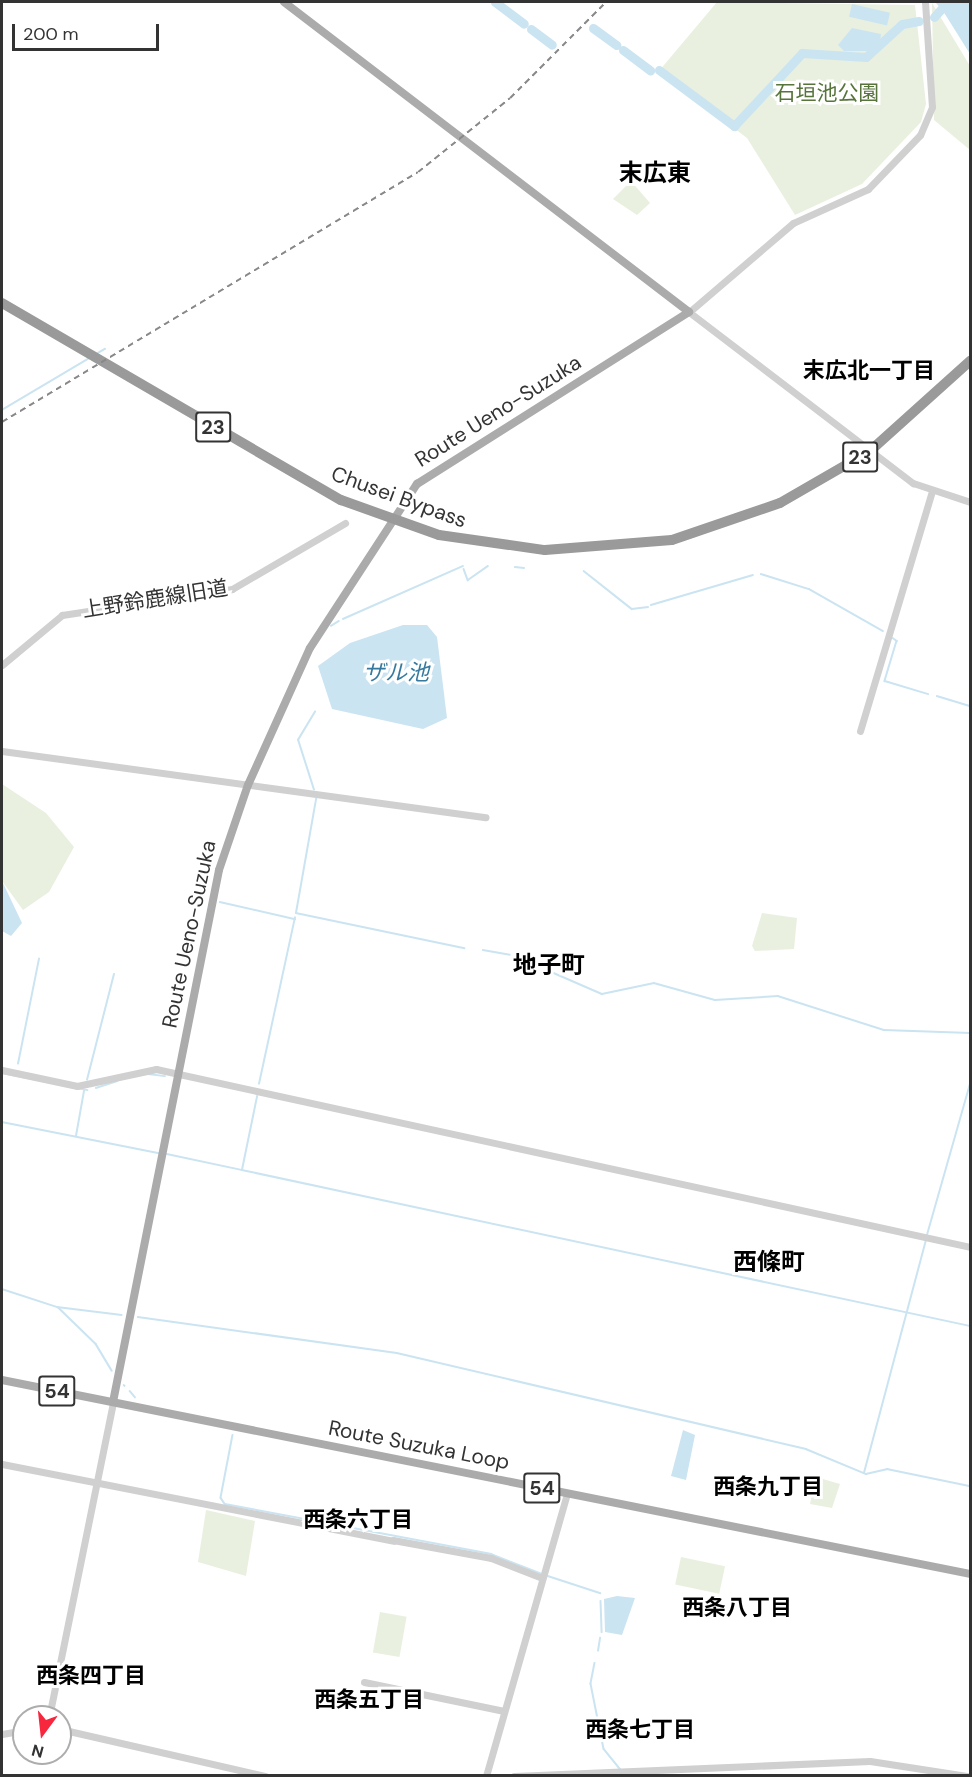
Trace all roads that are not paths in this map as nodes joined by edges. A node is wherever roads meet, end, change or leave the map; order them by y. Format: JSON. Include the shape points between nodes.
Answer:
{"nodes":[{"id":1,"x":284,"y":2,"type":"edge"},
{"id":2,"x":926,"y":2,"type":"edge"},
{"id":3,"x":2,"y":305,"type":"edge"},
{"id":4,"x":2,"y":312,"type":"edge"},
{"id":5,"x":689,"y":312,"type":"junction"},
{"id":6,"x":30,"y":320,"type":"junction"},
{"id":7,"x":53,"y":331,"type":"junction"},
{"id":8,"x":970,"y":360,"type":"edge"},
{"id":9,"x":870,"y":451,"type":"junction"},
{"id":10,"x":932,"y":491,"type":"junction"},
{"id":11,"x":970,"y":502,"type":"edge"},
{"id":12,"x":390,"y":519,"type":"junction"},
{"id":13,"x":345,"y":523,"type":"dead end"},
{"id":14,"x":2,"y":664,"type":"edge"},
{"id":15,"x":860,"y":731,"type":"dead end"},
{"id":16,"x":2,"y":751,"type":"edge"},
{"id":17,"x":248,"y":785,"type":"junction"},
{"id":18,"x":486,"y":817,"type":"dead end"},
{"id":19,"x":2,"y":1070,"type":"edge"},
{"id":20,"x":178,"y":1074,"type":"junction"},
{"id":21,"x":970,"y":1247,"type":"edge"},
{"id":22,"x":2,"y":1380,"type":"edge"},
{"id":23,"x":113,"y":1402,"type":"junction"},
{"id":24,"x":2,"y":1464,"type":"edge"},
{"id":25,"x":94,"y":1483,"type":"junction"},
{"id":26,"x":567,"y":1493,"type":"junction"},
{"id":27,"x":543,"y":1574,"type":"junction"},
{"id":28,"x":970,"y":1574,"type":"edge"},
{"id":29,"x":364,"y":1682,"type":"dead end"},
{"id":30,"x":51,"y":1705,"type":"edge"},
{"id":31,"x":504,"y":1711,"type":"junction"},
{"id":32,"x":72,"y":1732,"type":"edge"},
{"id":33,"x":266,"y":1776,"type":"edge"},
{"id":34,"x":486,"y":1776,"type":"edge"},
{"id":35,"x":514,"y":1776,"type":"edge"},
{"id":36,"x":967,"y":1776,"type":"edge"}],
"edges":[{"from":1,"to":5,"type":"main road"},
{"from":2,"to":5,"type":"street","via":[[932,107],[920,135],[868,189],[793,223]]},
{"from":3,"to":6,"type":"highway","name":"Chusei Bypass","number":"23"},
{"from":3,"to":7,"type":"highway","name":"Chusei Bypass","number":"23"},
{"from":4,"to":6,"type":"highway"},
{"from":5,"to":9,"type":"street"},
{"from":5,"to":12,"type":"main road","name":"Route Ueno-Suzuka","via":[[427,476]]},
{"from":6,"to":7,"type":"highway","name":"Chusei Bypass","number":"23"},
{"from":7,"to":12,"type":"highway","name":"Chusei Bypass","number":"23","via":[[296,477]]},
{"from":8,"to":9,"type":"highway","name":"Chusei Bypass","number":"23"},
{"from":9,"to":10,"type":"street"},
{"from":9,"to":12,"type":"highway","name":"Chusei Bypass","number":"23","via":[[801,493],[728,524],[644,545],[545,550],[464,541]]},
{"from":10,"to":11,"type":"street"},
{"from":10,"to":15,"type":"street"},
{"from":12,"to":17,"type":"main road","name":"Route Ueno-Suzuka","via":[[310,648]]},
{"from":13,"to":14,"type":"street","name":"上野鈴鹿線旧道","via":[[232,589],[62,615]]},
{"from":16,"to":17,"type":"street"},
{"from":17,"to":18,"type":"street"},
{"from":17,"to":20,"type":"main road","name":"Route Ueno-Suzuka","via":[[219,870]]},
{"from":19,"to":20,"type":"street","via":[[77,1086],[138,1069]]},
{"from":20,"to":21,"type":"street"},
{"from":20,"to":23,"type":"main road","name":"Route Ueno-Suzuka"},
{"from":22,"to":23,"type":"main road","name":"Route Suzuka Loop","number":"54"},
{"from":23,"to":25,"type":"street"},
{"from":23,"to":26,"type":"main road","name":"Route Suzuka Loop","number":"54"},
{"from":24,"to":25,"type":"street"},
{"from":25,"to":27,"type":"street","via":[[492,1558]]},
{"from":25,"to":30,"type":"street"},
{"from":26,"to":27,"type":"street"},
{"from":26,"to":28,"type":"main road","name":"Route Suzuka Loop","number":"54"},
{"from":27,"to":31,"type":"street"},
{"from":29,"to":31,"type":"street"},
{"from":31,"to":34,"type":"street"},
{"from":32,"to":33,"type":"street"},
{"from":35,"to":36,"type":"street","via":[[870,1761]]}]}
